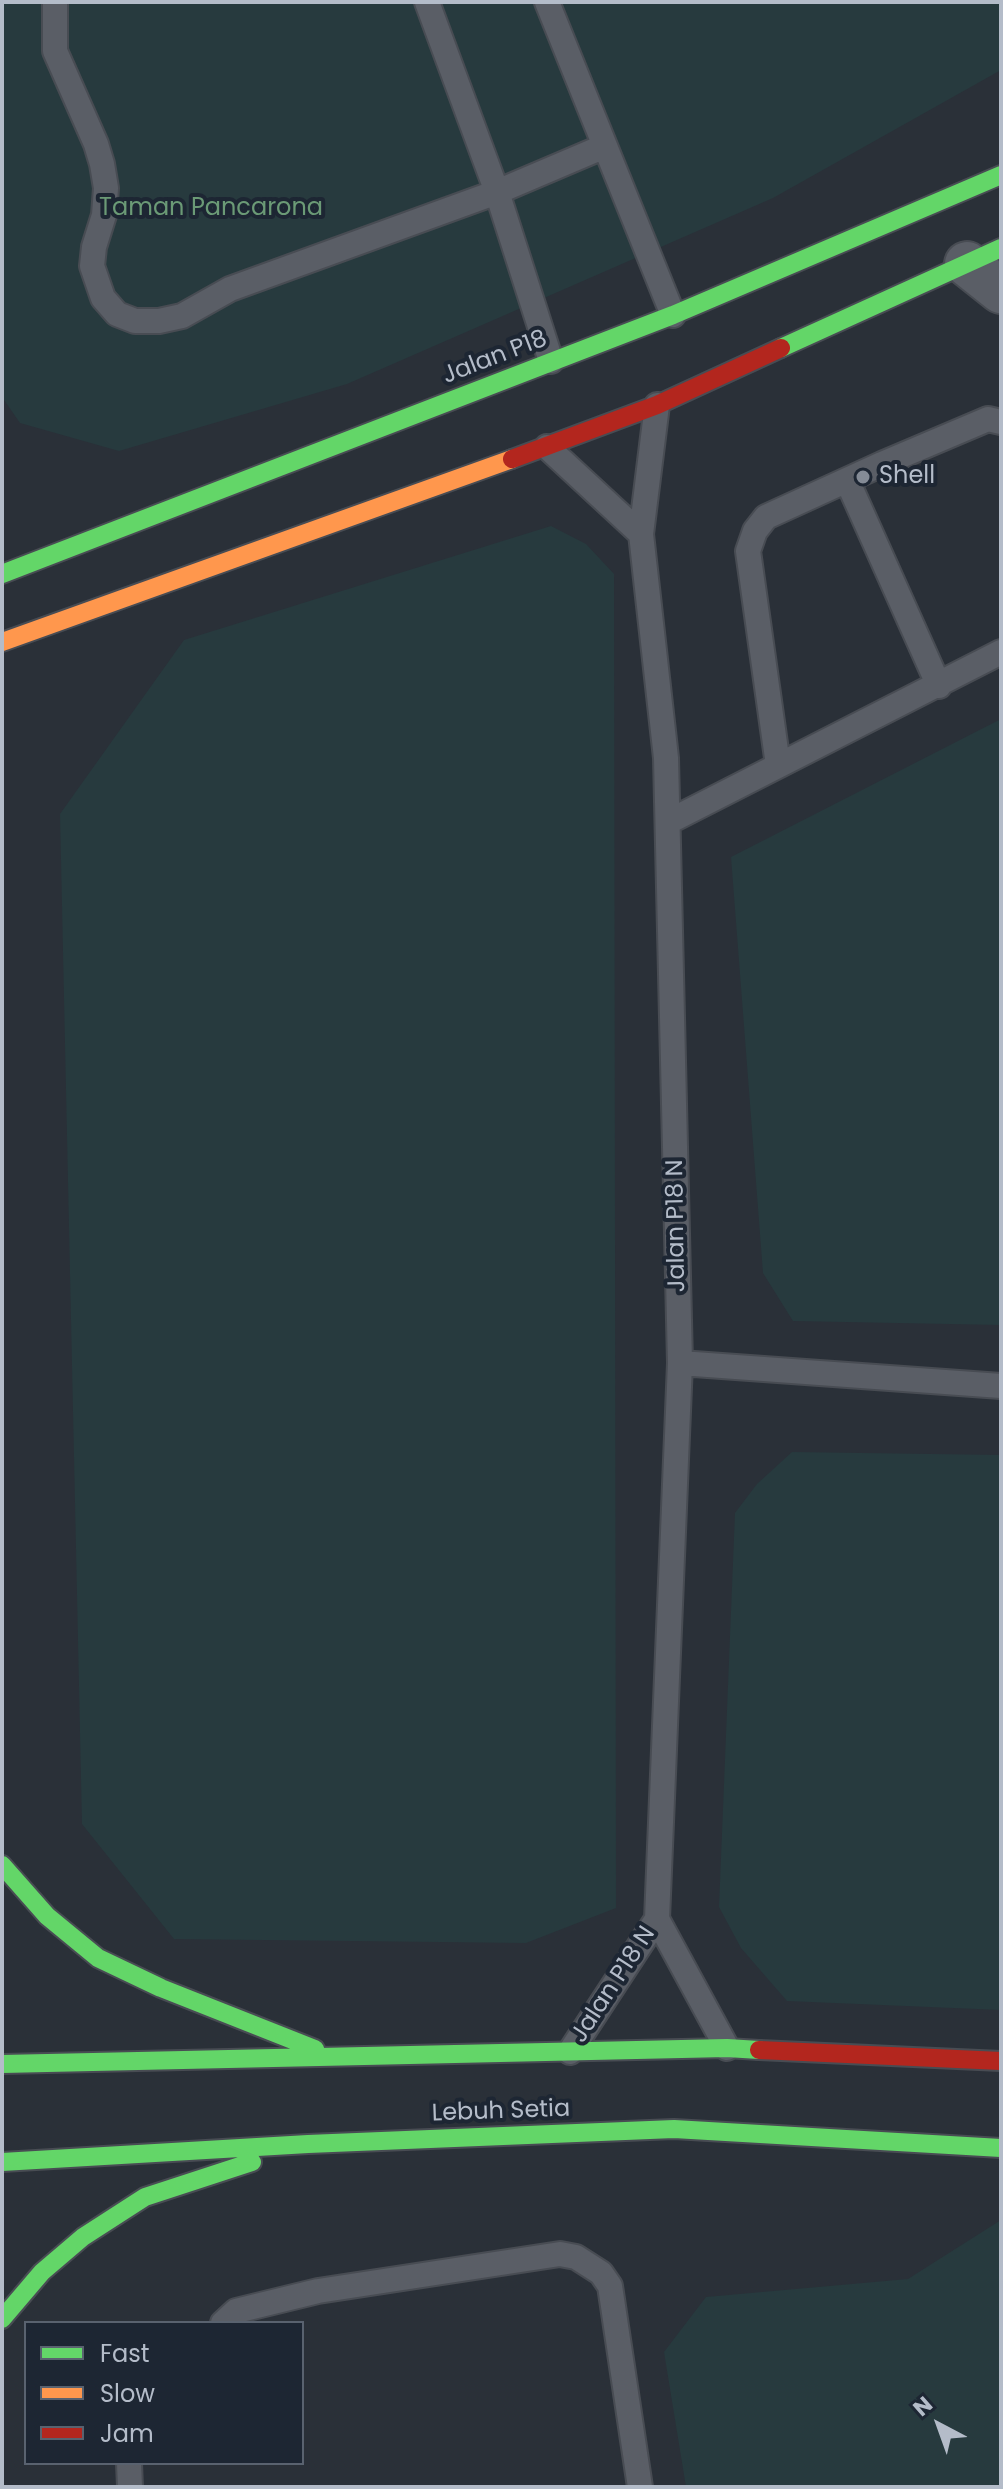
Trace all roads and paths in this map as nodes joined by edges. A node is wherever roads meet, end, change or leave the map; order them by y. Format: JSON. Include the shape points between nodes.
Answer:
{"nodes":[{"id":1,"x":55,"y":2,"type":"edge"},
{"id":2,"x":427,"y":2,"type":"edge"},
{"id":3,"x":547,"y":2,"type":"edge"},
{"id":4,"x":605,"y":146,"type":"junction"},
{"id":5,"x":1001,"y":175,"type":"edge"},
{"id":6,"x":497,"y":192,"type":"junction"},
{"id":7,"x":984,"y":256,"type":"edge"},
{"id":8,"x":1001,"y":291,"type":"edge"},
{"id":9,"x":673,"y":315,"type":"junction"},
{"id":10,"x":551,"y":361,"type":"junction"},
{"id":11,"x":657,"y":405,"type":"junction"},
{"id":12,"x":1001,"y":422,"type":"edge"},
{"id":13,"x":547,"y":447,"type":"junction"},
{"id":14,"x":847,"y":480,"type":"junction"},
{"id":15,"x":641,"y":534,"type":"junction"},
{"id":16,"x":2,"y":574,"type":"edge"},
{"id":17,"x":2,"y":642,"type":"edge"},
{"id":18,"x":1001,"y":652,"type":"edge"},
{"id":19,"x":939,"y":686,"type":"junction"},
{"id":20,"x":778,"y":765,"type":"junction"},
{"id":21,"x":668,"y":822,"type":"junction"},
{"id":22,"x":680,"y":1363,"type":"junction"},
{"id":23,"x":1001,"y":1386,"type":"edge"},
{"id":24,"x":2,"y":1865,"type":"edge"},
{"id":25,"x":657,"y":1919,"type":"junction"},
{"id":26,"x":727,"y":2048,"type":"junction"},
{"id":27,"x":570,"y":2052,"type":"junction"},
{"id":28,"x":334,"y":2057,"type":"junction"},
{"id":29,"x":1001,"y":2061,"type":"edge"},
{"id":30,"x":2,"y":2064,"type":"edge"},
{"id":31,"x":308,"y":2144,"type":"junction"},
{"id":32,"x":1001,"y":2148,"type":"edge"},
{"id":33,"x":2,"y":2162,"type":"edge"},
{"id":34,"x":2,"y":2319,"type":"edge"},
{"id":35,"x":225,"y":2321,"type":"edge"},
{"id":36,"x":129,"y":2465,"type":"edge"},
{"id":37,"x":130,"y":2487,"type":"edge"},
{"id":38,"x":640,"y":2487,"type":"edge"}],
"edges":[{"from":1,"to":6,"type":"lane","via":[[55,51],[96,144],[106,188],[92,266],[103,298],[117,314],[135,321],[182,316],[230,289]]},
{"from":2,"to":6,"type":"lane"},
{"from":3,"to":4,"type":"lane"},
{"from":4,"to":6,"type":"lane"},
{"from":4,"to":9,"type":"lane"},
{"from":5,"to":9,"type":"main road","name":"Jalan P18"},
{"from":6,"to":10,"type":"lane"},
{"from":7,"to":8,"type":"street"},
{"from":7,"to":11,"type":"main road"},
{"from":9,"to":10,"type":"main road","name":"Jalan P18"},
{"from":10,"to":16,"type":"main road","name":"Jalan P18"},
{"from":11,"to":13,"type":"main road"},
{"from":11,"to":15,"type":"lane","name":"Jalan P18 N"},
{"from":12,"to":14,"type":"lane","via":[[988,419]]},
{"from":13,"to":15,"type":"lane"},
{"from":13,"to":17,"type":"main road"},
{"from":14,"to":19,"type":"lane"},
{"from":14,"to":20,"type":"lane","via":[[766,517],[748,551]]},
{"from":15,"to":21,"type":"lane","name":"Jalan P18 N"},
{"from":18,"to":19,"type":"lane"},
{"from":19,"to":20,"type":"lane"},
{"from":20,"to":21,"type":"lane"},
{"from":21,"to":22,"type":"lane","name":"Jalan P18 N"},
{"from":22,"to":23,"type":"lane"},
{"from":22,"to":25,"type":"lane","name":"Jalan P18 N"},
{"from":24,"to":28,"type":"main road","via":[[47,1916],[98,1958]]},
{"from":25,"to":26,"type":"lane","name":"Jalan P18 N"},
{"from":25,"to":27,"type":"lane","name":"Jalan P18 N"},
{"from":26,"to":27,"type":"main road"},
{"from":26,"to":29,"type":"main road"},
{"from":27,"to":28,"type":"main road"},
{"from":28,"to":30,"type":"main road"},
{"from":31,"to":32,"type":"main road","name":"Lebuh Setia","via":[[674,2129]]},
{"from":31,"to":33,"type":"main road","name":"Lebuh Setia"},
{"from":31,"to":34,"type":"main road","via":[[145,2197],[83,2237],[42,2272]]},
{"from":35,"to":38,"type":"lane","via":[[236,2311],[318,2291],[560,2254],[576,2257],[610,2286]]},
{"from":36,"to":37,"type":"lane"}]}
